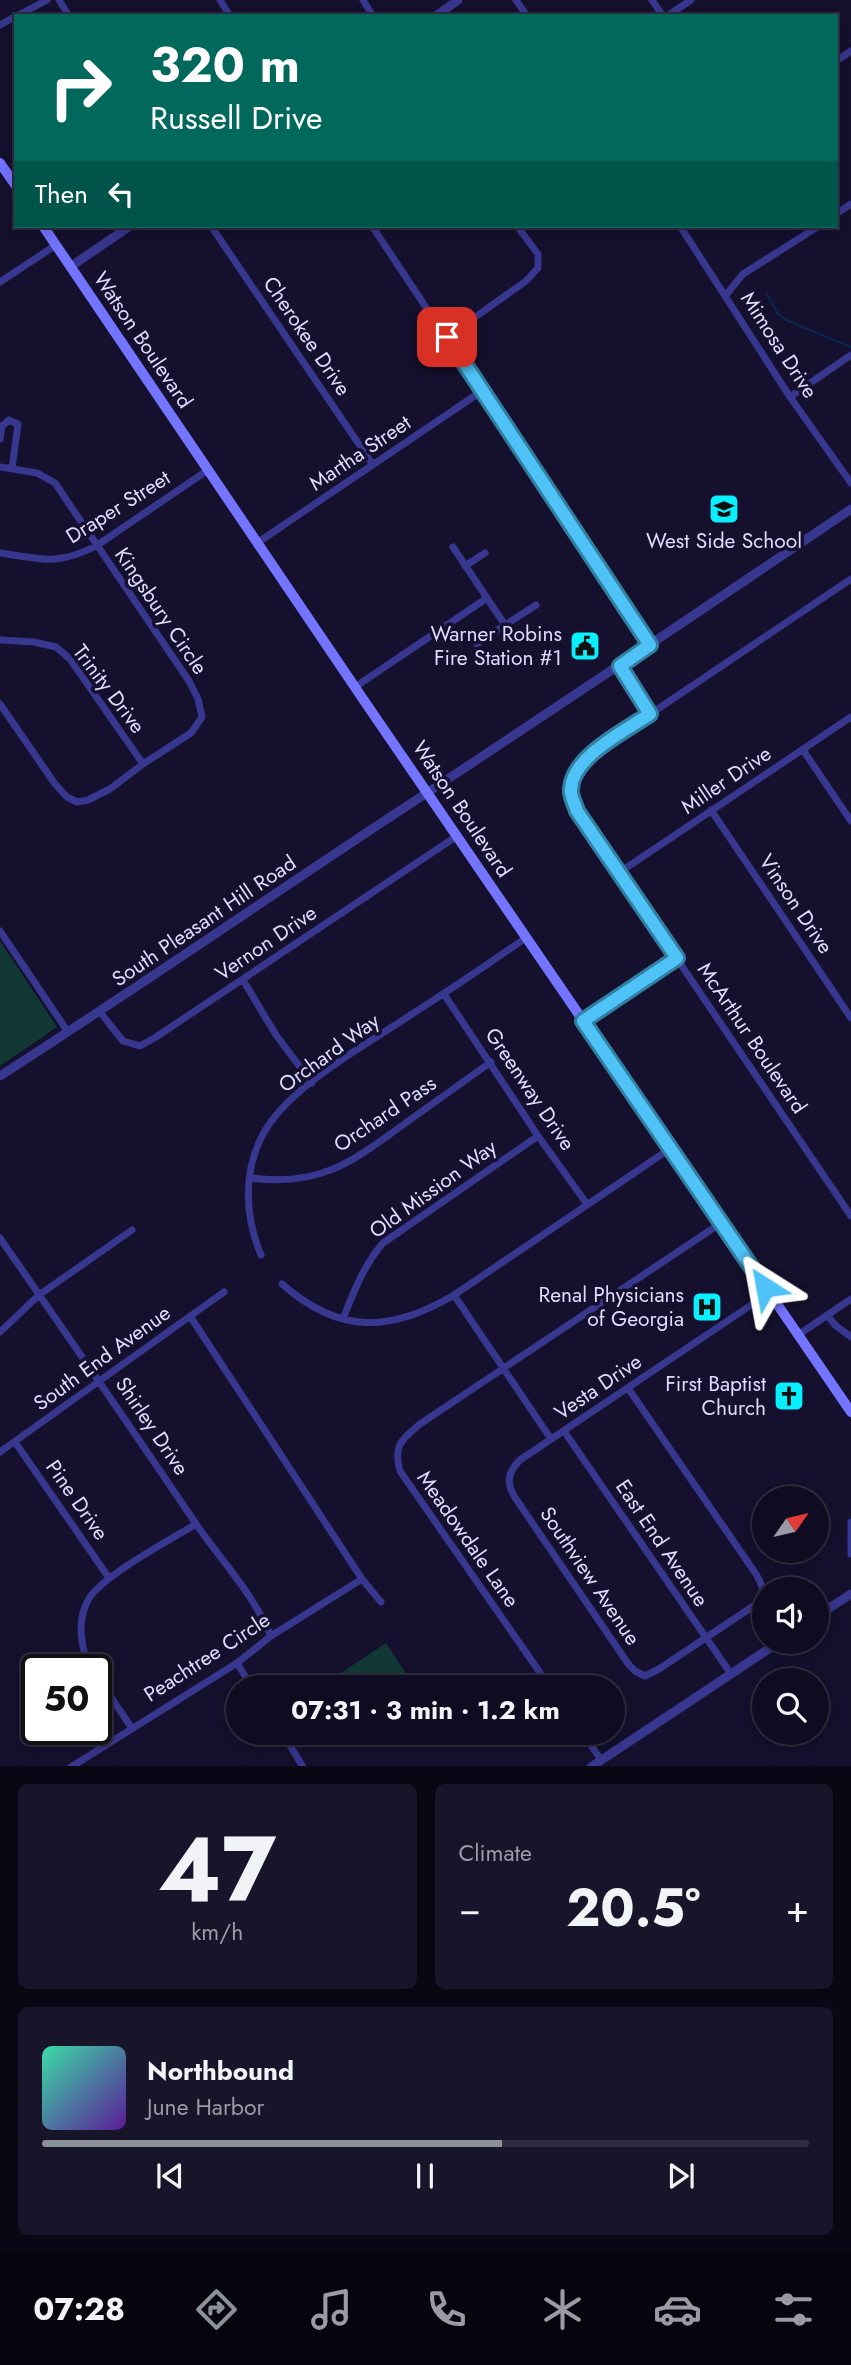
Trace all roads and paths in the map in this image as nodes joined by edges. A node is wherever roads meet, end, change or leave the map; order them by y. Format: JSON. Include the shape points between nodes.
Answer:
{"nodes":[{"id":1,"x":47,"y":0,"type":"edge"},
{"id":2,"x":458,"y":0,"type":"edge"},
{"id":3,"x":652,"y":0,"type":"edge"},
{"id":4,"x":691,"y":0,"type":"edge"},
{"id":5,"x":20,"y":14,"type":"edge"},
{"id":6,"x":439,"y":14,"type":"edge"},
{"id":7,"x":663,"y":14,"type":"edge"},
{"id":8,"x":668,"y":14,"type":"edge"},
{"id":9,"x":0,"y":163,"type":"edge"},
{"id":10,"x":14,"y":183,"type":"edge"},
{"id":11,"x":44,"y":228,"type":"edge"},
{"id":12,"x":127,"y":228,"type":"edge"},
{"id":13,"x":212,"y":228,"type":"edge"},
{"id":14,"x":373,"y":228,"type":"edge"},
{"id":15,"x":518,"y":228,"type":"edge"},
{"id":16,"x":681,"y":228,"type":"edge"},
{"id":17,"x":816,"y":228,"type":"edge"},
{"id":18,"x":56,"y":245,"type":"junction"},
{"id":19,"x":70,"y":267,"type":"junction"},
{"id":20,"x":0,"y":282,"type":"edge"},
{"id":21,"x":726,"y":295,"type":"junction"},
{"id":22,"x":447,"y":337,"type":"junction"},
{"id":23,"x":851,"y":355,"type":"edge"},
{"id":24,"x":482,"y":391,"type":"junction"},
{"id":25,"x":790,"y":397,"type":"junction"},
{"id":26,"x":0,"y":439,"type":"edge"},
{"id":27,"x":373,"y":465,"type":"junction"},
{"id":28,"x":0,"y":467,"type":"edge"},
{"id":29,"x":12,"y":468,"type":"junction"},
{"id":30,"x":208,"y":470,"type":"junction"},
{"id":31,"x":851,"y":483,"type":"edge"},
{"id":32,"x":851,"y":509,"type":"edge"},
{"id":33,"x":257,"y":542,"type":"junction"},
{"id":34,"x":96,"y":546,"type":"junction"},
{"id":35,"x":453,"y":548,"type":"dead end"},
{"id":36,"x":0,"y":553,"type":"edge"},
{"id":37,"x":485,"y":553,"type":"dead end"},
{"id":38,"x":465,"y":566,"type":"junction"},
{"id":39,"x":851,"y":579,"type":"edge"},
{"id":40,"x":487,"y":598,"type":"junction"},
{"id":41,"x":536,"y":605,"type":"dead end"},
{"id":42,"x":505,"y":625,"type":"junction"},
{"id":43,"x":0,"y":640,"type":"edge"},
{"id":44,"x":477,"y":644,"type":"dead end"},
{"id":45,"x":650,"y":645,"type":"junction"},
{"id":46,"x":620,"y":666,"type":"junction"},
{"id":47,"x":355,"y":687,"type":"junction"},
{"id":48,"x":0,"y":704,"type":"edge"},
{"id":49,"x":650,"y":714,"type":"junction"},
{"id":50,"x":851,"y":717,"type":"edge"},
{"id":51,"x":803,"y":750,"type":"junction"},
{"id":52,"x":143,"y":764,"type":"junction"},
{"id":53,"x":428,"y":793,"type":"junction"},
{"id":54,"x":711,"y":810,"type":"junction"},
{"id":55,"x":851,"y":821,"type":"edge"},
{"id":56,"x":457,"y":836,"type":"junction"},
{"id":57,"x":620,"y":872,"type":"junction"},
{"id":58,"x":0,"y":931,"type":"edge"},
{"id":59,"x":527,"y":937,"type":"junction"},
{"id":60,"x":677,"y":958,"type":"junction"},
{"id":61,"x":243,"y":979,"type":"junction"},
{"id":62,"x":444,"y":994,"type":"junction"},
{"id":63,"x":100,"y":1012,"type":"junction"},
{"id":64,"x":851,"y":1017,"type":"edge"},
{"id":65,"x":583,"y":1021,"type":"junction"},
{"id":66,"x":68,"y":1032,"type":"junction"},
{"id":67,"x":491,"y":1062,"type":"junction"},
{"id":68,"x":0,"y":1076,"type":"edge"},
{"id":69,"x":312,"y":1083,"type":"junction"},
{"id":70,"x":538,"y":1136,"type":"junction"},
{"id":71,"x":671,"y":1148,"type":"junction"},
{"id":72,"x":251,"y":1178,"type":"junction"},
{"id":73,"x":587,"y":1203,"type":"junction"},
{"id":74,"x":851,"y":1216,"type":"edge"},
{"id":75,"x":721,"y":1223,"type":"junction"},
{"id":76,"x":132,"y":1230,"type":"dead end"},
{"id":77,"x":0,"y":1238,"type":"edge"},
{"id":78,"x":261,"y":1255,"type":"dead end"},
{"id":79,"x":282,"y":1284,"type":"dead end"},
{"id":80,"x":224,"y":1292,"type":"dead end"},
{"id":81,"x":769,"y":1293,"type":"junction"},
{"id":82,"x":39,"y":1295,"type":"junction"},
{"id":83,"x":454,"y":1295,"type":"junction"},
{"id":84,"x":851,"y":1299,"type":"edge"},
{"id":85,"x":827,"y":1315,"type":"junction"},
{"id":86,"x":190,"y":1316,"type":"junction"},
{"id":87,"x":343,"y":1319,"type":"junction"},
{"id":88,"x":0,"y":1332,"type":"edge"},
{"id":89,"x":798,"y":1335,"type":"junction"},
{"id":90,"x":851,"y":1337,"type":"edge"},
{"id":91,"x":503,"y":1368,"type":"junction"},
{"id":92,"x":100,"y":1380,"type":"junction"},
{"id":93,"x":628,"y":1388,"type":"junction"},
{"id":94,"x":851,"y":1412,"type":"edge"},
{"id":95,"x":564,"y":1431,"type":"junction"},
{"id":96,"x":551,"y":1439,"type":"junction"},
{"id":97,"x":15,"y":1442,"type":"junction"},
{"id":98,"x":0,"y":1452,"type":"edge"},
{"id":99,"x":851,"y":1522,"type":"edge"},
{"id":100,"x":196,"y":1524,"type":"junction"},
{"id":101,"x":851,"y":1554,"type":"edge"},
{"id":102,"x":109,"y":1578,"type":"junction"},
{"id":103,"x":362,"y":1578,"type":"junction"},
{"id":104,"x":851,"y":1594,"type":"edge"},
{"id":105,"x":382,"y":1602,"type":"dead end"},
{"id":106,"x":829,"y":1608,"type":"edge"},
{"id":107,"x":271,"y":1636,"type":"junction"},
{"id":108,"x":706,"y":1638,"type":"junction"},
{"id":109,"x":84,"y":1654,"type":"edge"},
{"id":110,"x":761,"y":1654,"type":"edge"},
{"id":111,"x":237,"y":1663,"type":"junction"},
{"id":112,"x":731,"y":1674,"type":"junction"},
{"id":113,"x":245,"y":1675,"type":"edge"},
{"id":114,"x":542,"y":1675,"type":"edge"},
{"id":115,"x":112,"y":1699,"type":"edge"},
{"id":116,"x":131,"y":1727,"type":"junction"},
{"id":117,"x":290,"y":1745,"type":"edge"},
{"id":118,"x":591,"y":1745,"type":"edge"},
{"id":119,"x":601,"y":1760,"type":"junction"},
{"id":120,"x":71,"y":1766,"type":"edge"},
{"id":121,"x":303,"y":1766,"type":"edge"},
{"id":122,"x":591,"y":1766,"type":"edge"}],
"edges":[{"from":1,"to":5,"type":"street"},
{"from":2,"to":6,"type":"street"},
{"from":3,"to":7,"type":"street"},
{"from":4,"to":8,"type":"street"},
{"from":9,"to":10,"type":"main road"},
{"from":11,"to":18,"type":"main road","name":"Watson Boulevard"},
{"from":12,"to":19,"type":"street"},
{"from":13,"to":27,"type":"street","name":"Cherokee Drive"},
{"from":14,"to":22,"type":"street"},
{"from":15,"to":22,"type":"street","via":[[537,254],[538,268]]},
{"from":16,"to":21,"type":"street","name":"Mimosa Drive"},
{"from":17,"to":21,"type":"street","via":[[743,274]]},
{"from":18,"to":19,"type":"main road","name":"Watson Boulevard"},
{"from":18,"to":20,"type":"street"},
{"from":19,"to":30,"type":"main road","name":"Watson Boulevard"},
{"from":21,"to":25,"type":"street","name":"Mimosa Drive"},
{"from":22,"to":24,"type":"street"},
{"from":23,"to":25,"type":"street"},
{"from":24,"to":27,"type":"street","name":"Martha Street"},
{"from":24,"to":45,"type":"street"},
{"from":25,"to":31,"type":"street","name":"Mimosa Drive"},
{"from":26,"to":29,"type":"street","via":[[2,426],[9,420],[18,424]]},
{"from":27,"to":33,"type":"street","name":"Martha Street"},
{"from":28,"to":29,"type":"street","name":"Kingsbury Circle"},
{"from":29,"to":34,"type":"street","name":"Kingsbury Circle","via":[[37,473],[55,483]]},
{"from":30,"to":33,"type":"main road","name":"Watson Boulevard"},
{"from":30,"to":34,"type":"street","name":"Draper Street"},
{"from":32,"to":45,"type":"street","name":"South Pleasant Hill Road"},
{"from":33,"to":47,"type":"main road","name":"Watson Boulevard"},
{"from":34,"to":36,"type":"street","name":"Draper Street","via":[[64,559]]},
{"from":34,"to":52,"type":"street","name":"Kingsbury Circle","via":[[189,681],[202,717],[191,733]]},
{"from":35,"to":38,"type":"street"},
{"from":37,"to":38,"type":"street"},
{"from":38,"to":40,"type":"street"},
{"from":39,"to":49,"type":"street","name":"McArthur Boulevard"},
{"from":40,"to":42,"type":"street"},
{"from":40,"to":47,"type":"street"},
{"from":41,"to":42,"type":"street"},
{"from":42,"to":44,"type":"street"},
{"from":43,"to":52,"type":"street","name":"Trinity Drive","via":[[56,647],[70,659]]},
{"from":45,"to":46,"type":"street","name":"South Pleasant Hill Road"},
{"from":46,"to":49,"type":"street"},
{"from":46,"to":53,"type":"street","name":"South Pleasant Hill Road"},
{"from":47,"to":53,"type":"main road","name":"Watson Boulevard"},
{"from":48,"to":52,"type":"street","name":"Kingsbury Circle","via":[[55,784],[77,802],[110,789]]},
{"from":49,"to":57,"type":"street","name":"McArthur Boulevard","via":[[591,754],[576,771],[570,791],[577,811]]},
{"from":50,"to":51,"type":"street","name":"Miller Drive"},
{"from":51,"to":54,"type":"street","name":"Miller Drive"},
{"from":51,"to":55,"type":"street"},
{"from":53,"to":56,"type":"main road","name":"Watson Boulevard"},
{"from":53,"to":63,"type":"street","name":"South Pleasant Hill Road"},
{"from":54,"to":57,"type":"street","name":"Miller Drive"},
{"from":54,"to":64,"type":"street","name":"Vinson Drive"},
{"from":56,"to":59,"type":"main road","name":"Watson Boulevard"},
{"from":56,"to":61,"type":"street","name":"Vernon Drive"},
{"from":57,"to":60,"type":"street","name":"McArthur Boulevard"},
{"from":58,"to":66,"type":"street"},
{"from":59,"to":62,"type":"street","name":"Orchard Way"},
{"from":59,"to":65,"type":"main road","name":"Watson Boulevard"},
{"from":60,"to":65,"type":"street"},
{"from":60,"to":74,"type":"street","name":"McArthur Boulevard"},
{"from":61,"to":63,"type":"street","name":"Vernon Drive","via":[[140,1046],[123,1041]]},
{"from":61,"to":69,"type":"street"},
{"from":62,"to":67,"type":"street","name":"Greenway Drive"},
{"from":62,"to":69,"type":"street","name":"Orchard Way"},
{"from":63,"to":66,"type":"street","name":"South Pleasant Hill Road"},
{"from":65,"to":71,"type":"main road","name":"Watson Boulevard"},
{"from":66,"to":68,"type":"street","name":"South Pleasant Hill Road"},
{"from":67,"to":70,"type":"street","name":"Greenway Drive"},
{"from":67,"to":72,"type":"street","name":"Orchard Pass","via":[[347,1164],[301,1178]]},
{"from":69,"to":72,"type":"street","name":"Orchard Way","via":[[285,1106],[263,1134]]},
{"from":70,"to":73,"type":"street","name":"Greenway Drive"},
{"from":70,"to":87,"type":"street","name":"Old Mission Way","via":[[383,1243],[359,1278]]},
{"from":71,"to":73,"type":"street"},
{"from":71,"to":75,"type":"main road","name":"Watson Boulevard"},
{"from":72,"to":78,"type":"street","name":"Orchard Way","via":[[247,1209]]},
{"from":73,"to":83,"type":"street"},
{"from":75,"to":81,"type":"main road","name":"Watson Boulevard"},
{"from":75,"to":91,"type":"street"},
{"from":76,"to":82,"type":"street"},
{"from":77,"to":82,"type":"street","name":"Shirley Drive"},
{"from":79,"to":87,"type":"street","via":[[311,1306]]},
{"from":80,"to":86,"type":"street","name":"South End Avenue"},
{"from":81,"to":89,"type":"main road","name":"Watson Boulevard"},
{"from":81,"to":93,"type":"street","name":"Vesta Drive"},
{"from":82,"to":88,"type":"street"},
{"from":82,"to":92,"type":"street","name":"Shirley Drive"},
{"from":83,"to":87,"type":"street","via":[[403,1319],[371,1323]]},
{"from":83,"to":91,"type":"street"},
{"from":84,"to":85,"type":"street"},
{"from":85,"to":89,"type":"street"},
{"from":85,"to":90,"type":"street"},
{"from":86,"to":92,"type":"street","name":"South End Avenue"},
{"from":86,"to":103,"type":"street"},
{"from":89,"to":94,"type":"main road","name":"Watson Boulevard"},
{"from":91,"to":96,"type":"street"},
{"from":91,"to":114,"type":"street","name":"Meadowdale Lane","via":[[419,1424],[403,1438],[396,1457],[400,1471]]},
{"from":92,"to":97,"type":"street","name":"South End Avenue"},
{"from":92,"to":100,"type":"street","name":"Shirley Drive"},
{"from":93,"to":95,"type":"street","name":"Vesta Drive"},
{"from":93,"to":108,"type":"street","via":[[764,1590],[755,1605]]},
{"from":95,"to":96,"type":"street","name":"Vesta Drive"},
{"from":95,"to":108,"type":"street","name":"East End Avenue"},
{"from":96,"to":108,"type":"street","name":"Southview Avenue","via":[[514,1466],[510,1489],[629,1665],[640,1675],[650,1675]]},
{"from":97,"to":98,"type":"street","name":"South End Avenue"},
{"from":97,"to":102,"type":"street","name":"Pine Drive"},
{"from":99,"to":101,"type":"street"},
{"from":100,"to":102,"type":"street"},
{"from":100,"to":107,"type":"street","name":"Shirley Drive","via":[[257,1607]]},
{"from":102,"to":109,"type":"street","via":[[90,1597],[82,1620]]},
{"from":103,"to":105,"type":"street"},
{"from":103,"to":107,"type":"street","name":"Peachtree Circle"},
{"from":104,"to":106,"type":"street"},
{"from":107,"to":111,"type":"street","name":"Peachtree Circle"},
{"from":108,"to":112,"type":"street","name":"East End Avenue"},
{"from":110,"to":112,"type":"street"},
{"from":111,"to":113,"type":"street"},
{"from":111,"to":116,"type":"street","name":"Peachtree Circle"},
{"from":112,"to":119,"type":"street"},
{"from":115,"to":116,"type":"street"},
{"from":116,"to":120,"type":"street","name":"Peachtree Circle"},
{"from":117,"to":121,"type":"street"},
{"from":118,"to":119,"type":"street"},
{"from":119,"to":122,"type":"street"}]}
